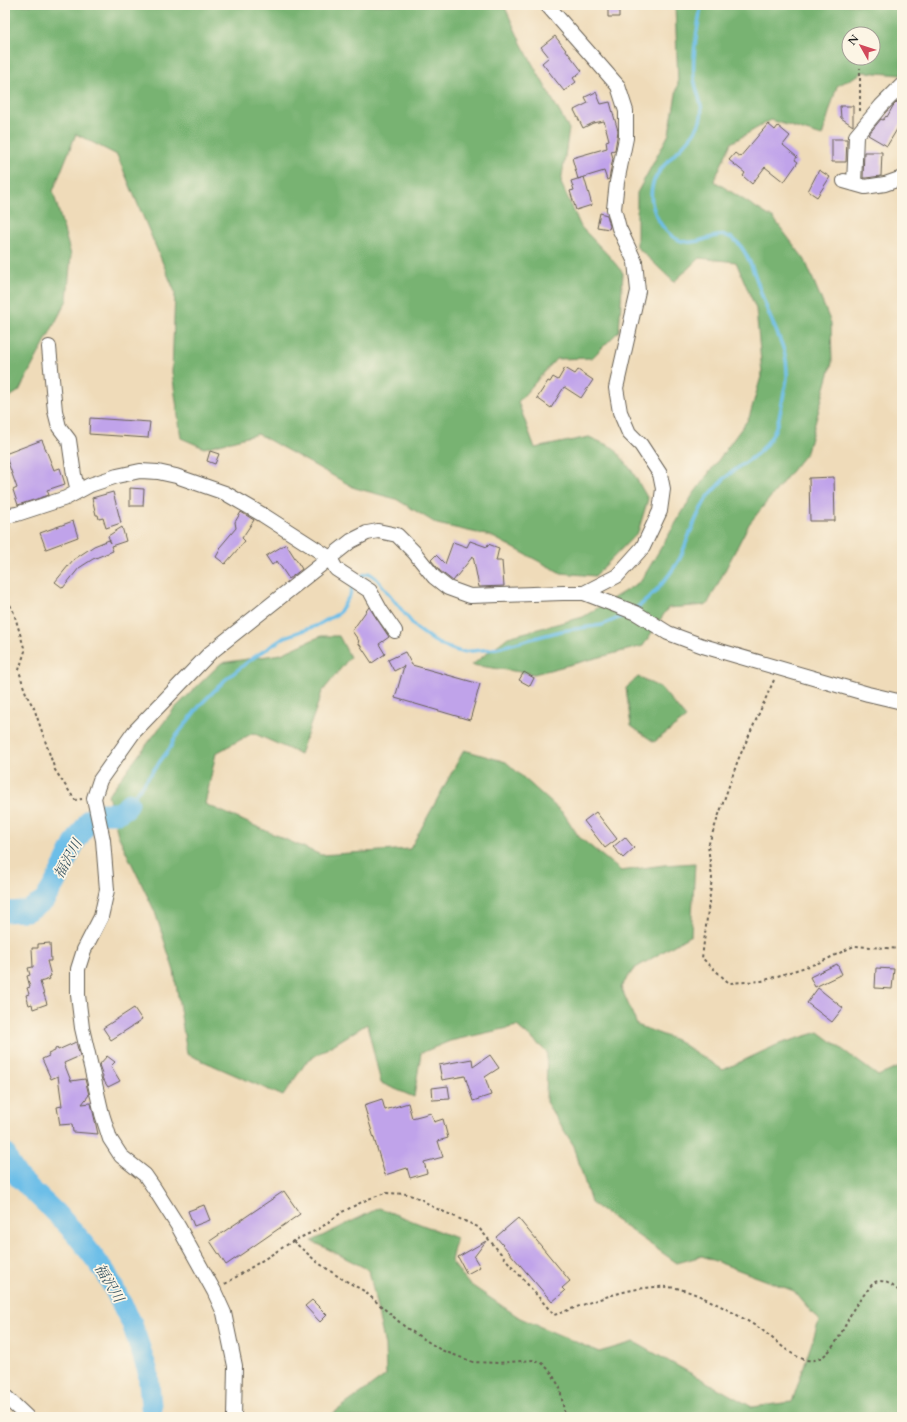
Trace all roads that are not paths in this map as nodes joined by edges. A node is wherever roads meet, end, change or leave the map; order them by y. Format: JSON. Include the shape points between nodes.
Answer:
{"nodes":[{"id":1,"x":547,"y":5,"type":"edge"},
{"id":2,"x":902,"y":85,"type":"edge"},
{"id":3,"x":902,"y":178,"type":"edge"},
{"id":4,"x":49,"y":347,"type":"dead end"},
{"id":5,"x":78,"y":491,"type":"junction"},
{"id":6,"x":5,"y":516,"type":"edge"},
{"id":7,"x":330,"y":558,"type":"junction"},
{"id":8,"x":584,"y":593,"type":"junction"},
{"id":9,"x":396,"y":631,"type":"dead end"},
{"id":10,"x":902,"y":702,"type":"edge"},
{"id":11,"x":5,"y":1396,"type":"edge"},
{"id":12,"x":27,"y":1417,"type":"edge"},
{"id":13,"x":234,"y":1417,"type":"edge"}],
"edges":[{"from":1,"to":8,"type":"street","via":[[618,86],[626,111],[626,138],[614,209],[619,228],[635,262],[638,290],[616,388],[620,412],[629,432],[660,474],[664,489],[660,511],[643,547],[617,576]]},
{"from":2,"to":3,"type":"street","via":[[856,136],[849,182],[865,187]]},
{"from":4,"to":5,"type":"street","via":[[55,411],[59,427],[69,440]]},
{"from":5,"to":6,"type":"street","via":[[66,498]]},
{"from":5,"to":7,"type":"street","via":[[96,482],[140,471],[176,476],[225,494]]},
{"from":7,"to":8,"type":"street","via":[[351,541],[378,532],[397,535],[434,577],[448,588],[470,596]]},
{"from":7,"to":9,"type":"street","via":[[336,569],[370,591]]},
{"from":7,"to":13,"type":"street","via":[[210,653],[134,732],[100,780],[94,798],[103,840],[107,890],[101,917],[84,950],[78,969],[82,1028],[110,1139],[120,1156],[145,1175],[178,1226],[224,1313],[235,1366]]},
{"from":8,"to":10,"type":"street","via":[[636,613],[668,633],[703,646]]},
{"from":11,"to":12,"type":"street"}]}
